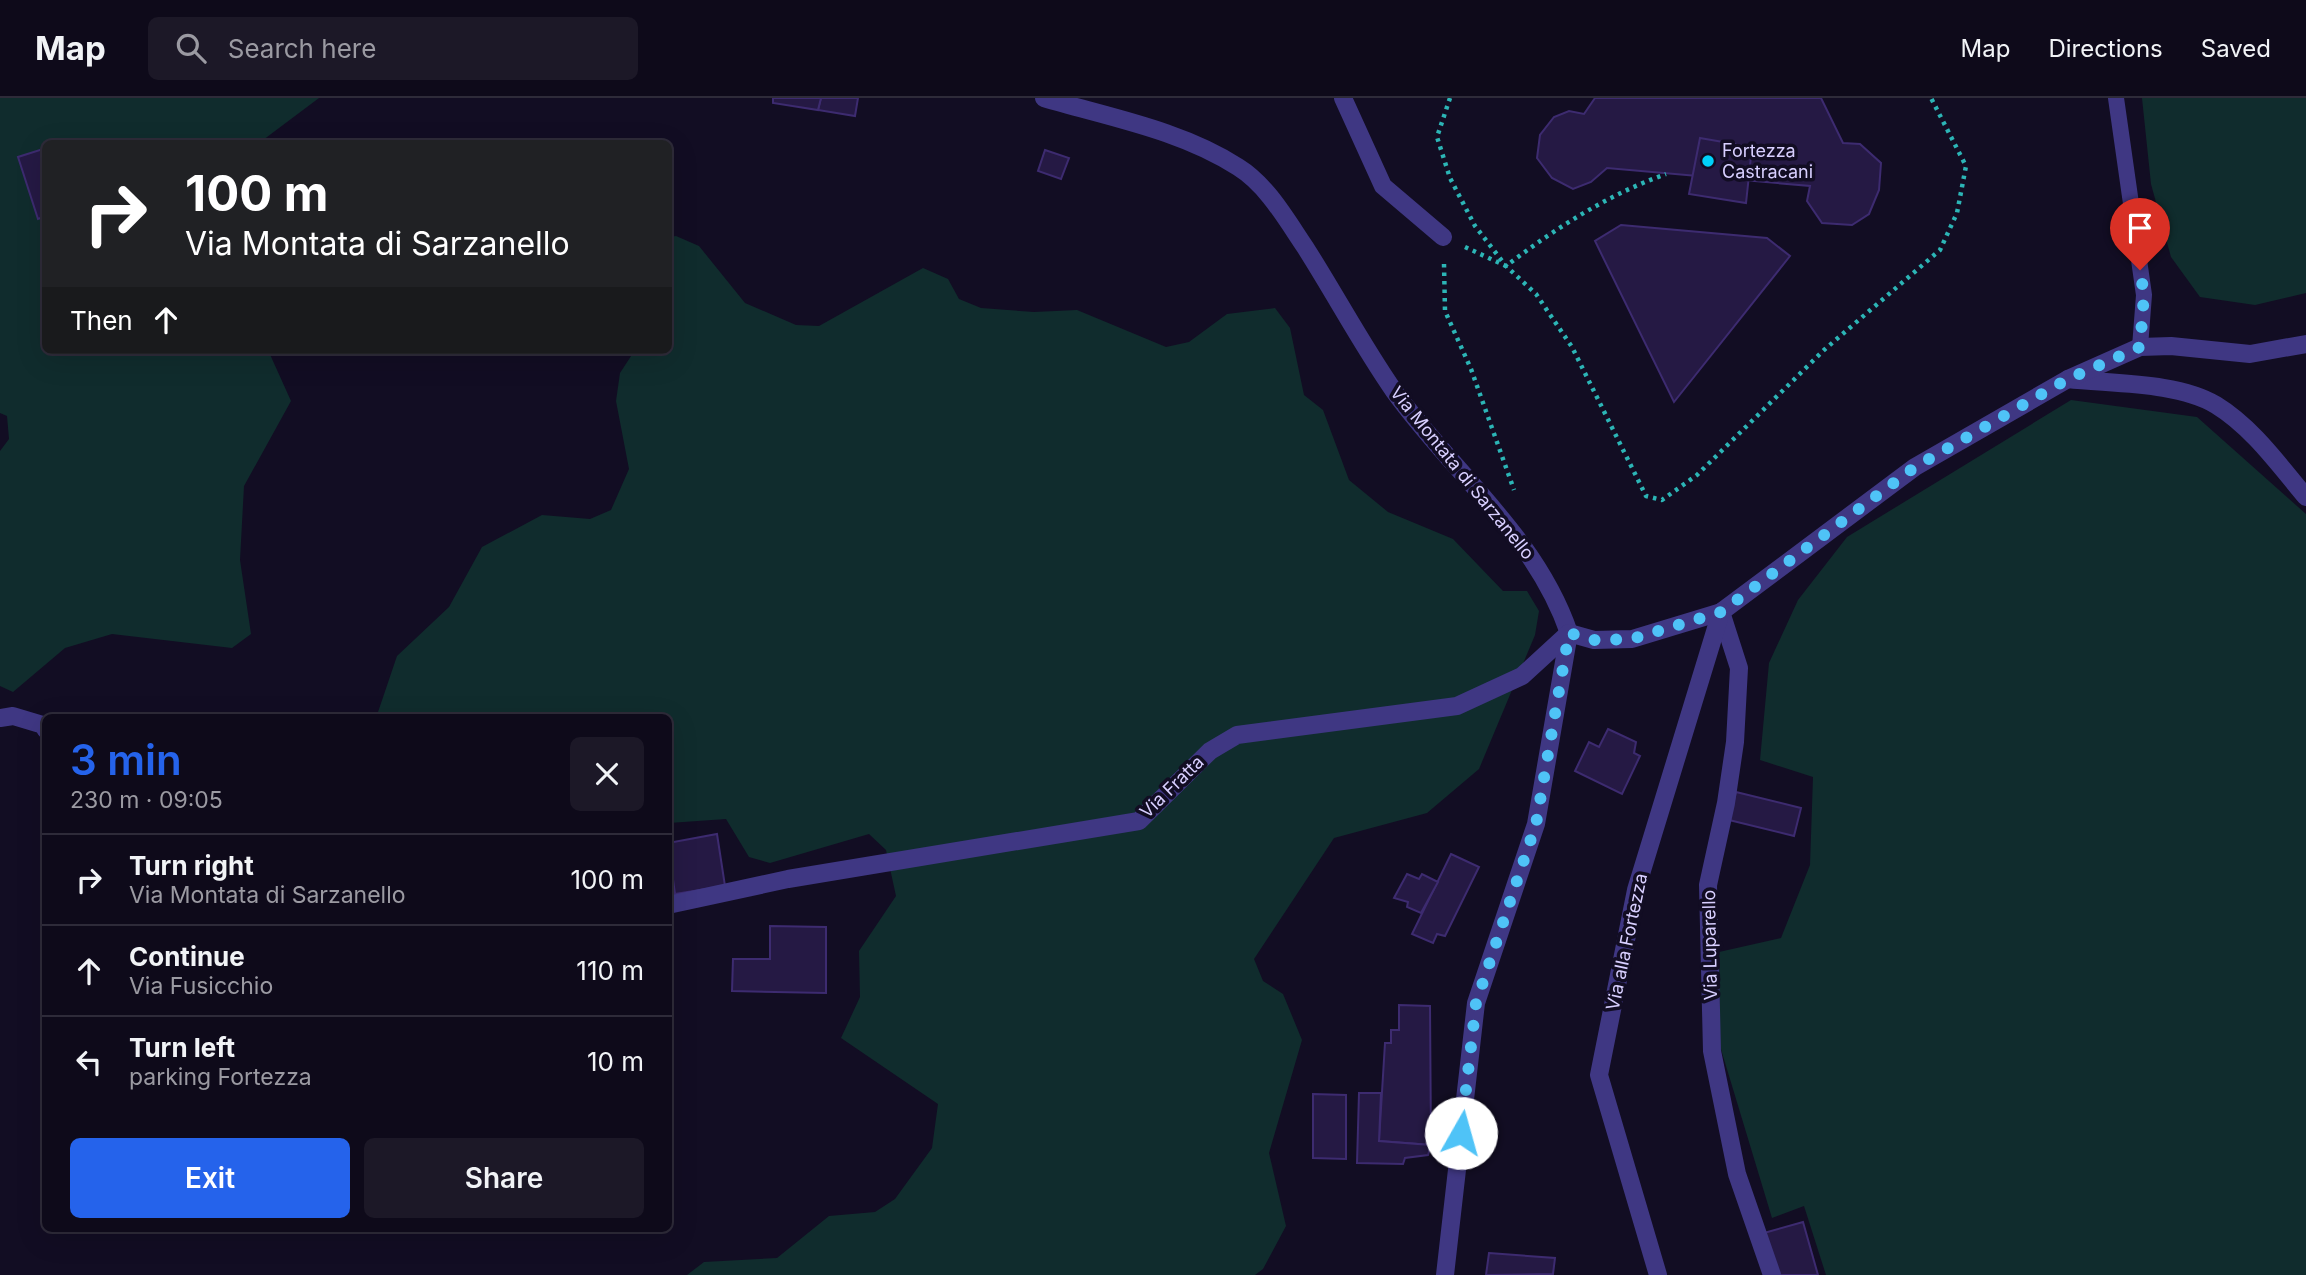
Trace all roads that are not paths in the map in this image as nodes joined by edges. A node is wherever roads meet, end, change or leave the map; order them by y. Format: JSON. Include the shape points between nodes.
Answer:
{"nodes":[{"id":1,"x":1044,"y":98,"type":"edge"},
{"id":2,"x":1343,"y":98,"type":"edge"},
{"id":3,"x":2116,"y":98,"type":"edge"},
{"id":4,"x":1443,"y":237,"type":"road end"},
{"id":5,"x":2306,"y":344,"type":"edge"},
{"id":6,"x":2140,"y":347,"type":"junction"},
{"id":7,"x":2068,"y":379,"type":"junction"},
{"id":8,"x":2306,"y":497,"type":"edge"},
{"id":9,"x":1721,"y":612,"type":"junction"},
{"id":10,"x":1569,"y":633,"type":"junction"},
{"id":11,"x":0,"y":718,"type":"edge"},
{"id":12,"x":42,"y":725,"type":"edge"},
{"id":13,"x":672,"y":904,"type":"edge"},
{"id":14,"x":1445,"y":1275,"type":"edge"},
{"id":15,"x":1658,"y":1275,"type":"edge"},
{"id":16,"x":1772,"y":1275,"type":"edge"}],
"edges":[{"from":1,"to":10,"type":"street","name":"Via Montata di Sarzanello","via":[[1188,141],[1239,167],[1270,196],[1393,389],[1437,447],[1528,549],[1559,604]]},
{"from":2,"to":4,"type":"street","via":[[1383,186]]},
{"from":3,"to":6,"type":"lane","via":[[2144,295]]},
{"from":5,"to":6,"type":"street","via":[[2249,354]]},
{"from":6,"to":7,"type":"street"},
{"from":7,"to":8,"type":"street","via":[[2180,391],[2215,405],[2257,439]]},
{"from":7,"to":9,"type":"street","via":[[1915,467]]},
{"from":9,"to":10,"type":"street","via":[[1632,639],[1594,640]]},
{"from":9,"to":15,"type":"street","name":"Via alla Fortezza","via":[[1636,890],[1599,1075]]},
{"from":9,"to":16,"type":"street","name":"Via Luparello","via":[[1739,668],[1735,742],[1708,885],[1712,1051],[1738,1174]]},
{"from":10,"to":13,"type":"street","name":"Via Fratta","via":[[1522,677],[1457,706],[1237,736],[1210,751],[1139,821],[788,879]]},
{"from":10,"to":14,"type":"street","via":[[1536,824],[1476,1003]]},
{"from":11,"to":12,"type":"street","via":[[13,716]]}]}
